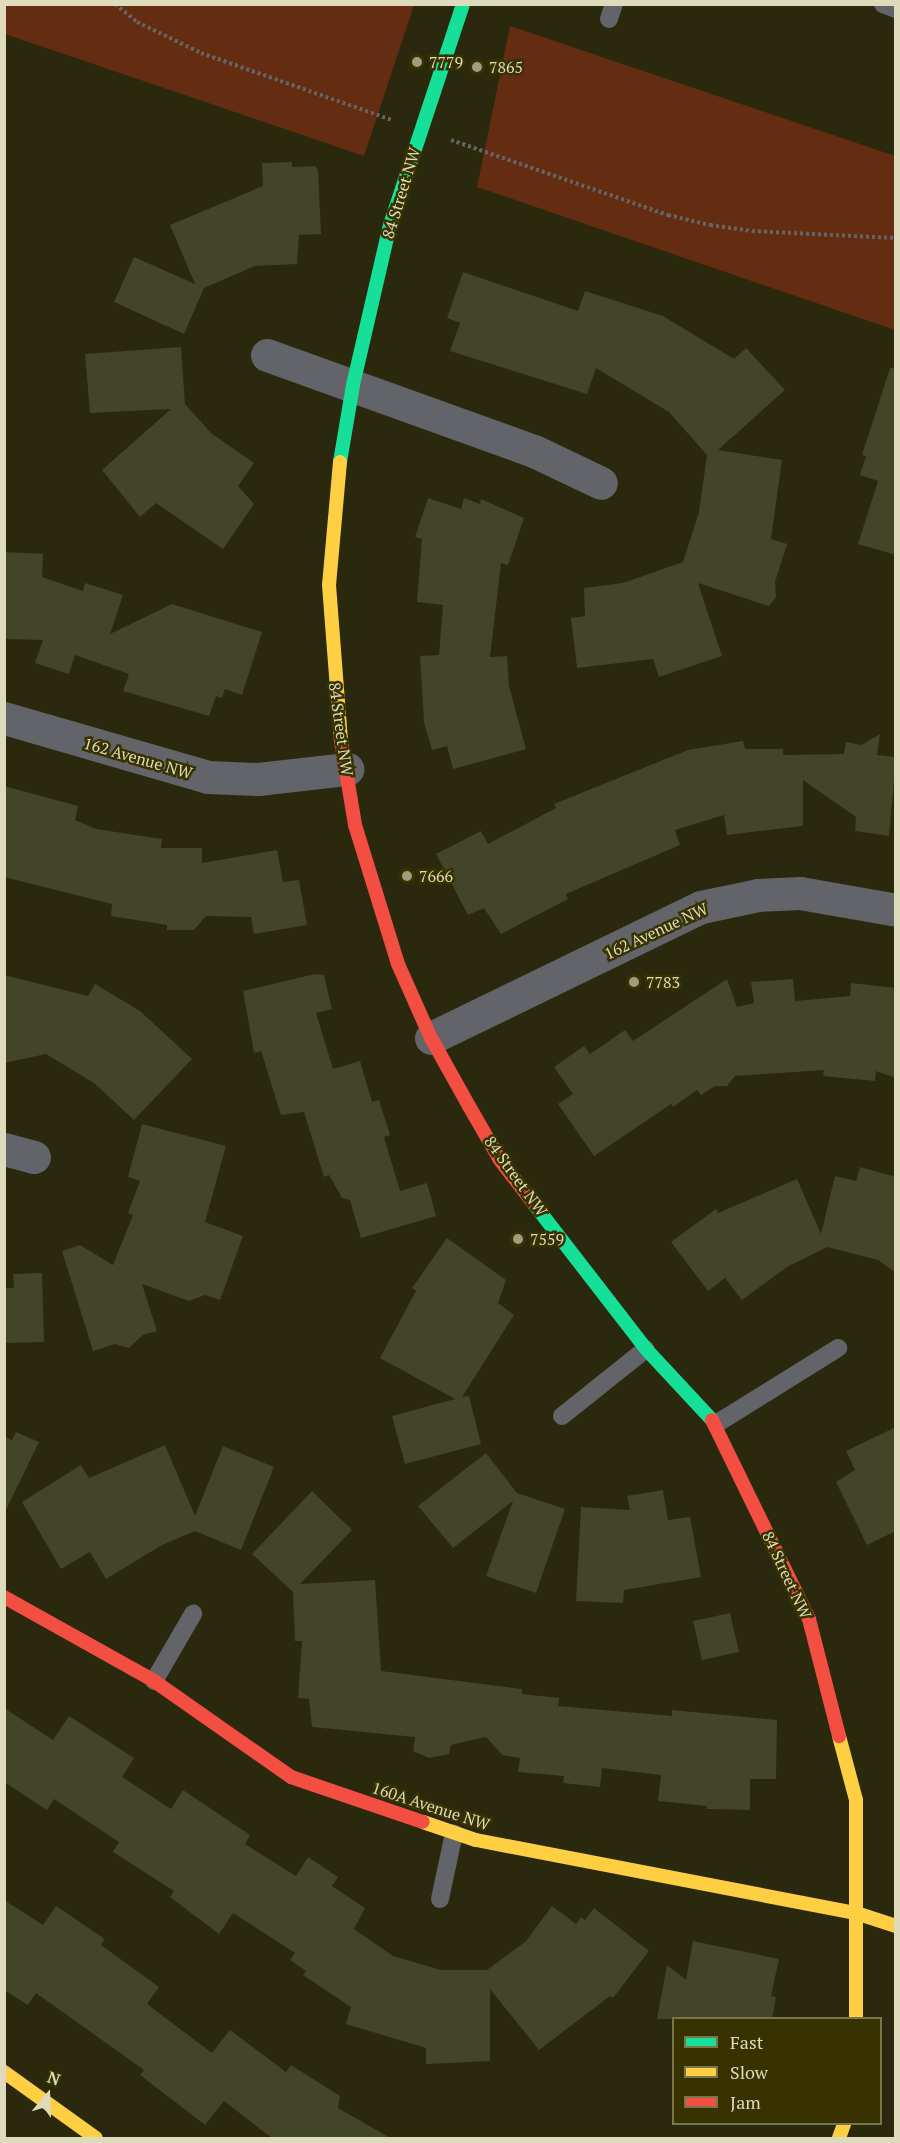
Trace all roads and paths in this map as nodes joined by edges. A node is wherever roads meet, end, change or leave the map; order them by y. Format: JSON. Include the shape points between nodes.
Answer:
{"nodes":[{"id":1,"x":115,"y":4,"type":"edge"},
{"id":2,"x":463,"y":4,"type":"edge"},
{"id":3,"x":883,"y":4,"type":"edge"},
{"id":4,"x":896,"y":9,"type":"edge"},
{"id":5,"x":421,"y":130,"type":"junction"},
{"id":6,"x":896,"y":238,"type":"edge"},
{"id":7,"x":267,"y":355,"type":"dead end"},
{"id":8,"x":353,"y":385,"type":"junction"},
{"id":9,"x":601,"y":483,"type":"dead end"},
{"id":10,"x":4,"y":718,"type":"edge"},
{"id":11,"x":347,"y":769,"type":"junction"},
{"id":12,"x":896,"y":910,"type":"edge"},
{"id":13,"x":431,"y":1038,"type":"junction"},
{"id":14,"x":838,"y":1348,"type":"dead end"},
{"id":15,"x":646,"y":1349,"type":"junction"},
{"id":16,"x":562,"y":1416,"type":"dead end"},
{"id":17,"x":716,"y":1424,"type":"junction"},
{"id":18,"x":4,"y":1597,"type":"edge"},
{"id":19,"x":193,"y":1614,"type":"dead end"},
{"id":20,"x":154,"y":1681,"type":"junction"},
{"id":21,"x":453,"y":1833,"type":"junction"},
{"id":22,"x":440,"y":1899,"type":"dead end"},
{"id":23,"x":856,"y":1913,"type":"junction"},
{"id":24,"x":896,"y":1926,"type":"edge"},
{"id":25,"x":856,"y":2017,"type":"edge"},
{"id":26,"x":4,"y":2072,"type":"edge"},
{"id":27,"x":96,"y":2139,"type":"edge"}],
"edges":[{"from":1,"to":5,"type":"path","via":[[153,31],[201,53]]},
{"from":2,"to":5,"type":"street","name":"84 Street NW"},
{"from":3,"to":4,"type":"lane"},
{"from":5,"to":6,"type":"path","via":[[668,215],[710,225],[752,231]]},
{"from":5,"to":8,"type":"street","name":"84 Street NW","via":[[390,225]]},
{"from":7,"to":8,"type":"street"},
{"from":8,"to":9,"type":"street","via":[[534,451]]},
{"from":8,"to":11,"type":"street","name":"84 Street NW","via":[[338,476],[329,585],[334,690]]},
{"from":10,"to":11,"type":"street","name":"162 Avenue NW","via":[[208,777],[258,779]]},
{"from":11,"to":13,"type":"street","name":"84 Street NW","via":[[356,825],[398,964]]},
{"from":12,"to":13,"type":"street","name":"162 Avenue NW","via":[[800,893],[758,895],[701,907]]},
{"from":13,"to":15,"type":"street","name":"84 Street NW","via":[[500,1160]]},
{"from":14,"to":17,"type":"lane"},
{"from":15,"to":16,"type":"lane"},
{"from":15,"to":17,"type":"street","name":"84 Street NW"},
{"from":17,"to":23,"type":"street","name":"84 Street NW","via":[[809,1619],[856,1800]]},
{"from":18,"to":20,"type":"street","name":"160A Avenue NW"},
{"from":19,"to":20,"type":"lane"},
{"from":20,"to":21,"type":"street","name":"160A Avenue NW","via":[[291,1777]]},
{"from":21,"to":22,"type":"lane"},
{"from":21,"to":23,"type":"street","name":"160A Avenue NW"},
{"from":23,"to":24,"type":"street","name":"160A Avenue NW"},
{"from":23,"to":25,"type":"street","name":"84 Street NW"},
{"from":26,"to":27,"type":"street"}]}
